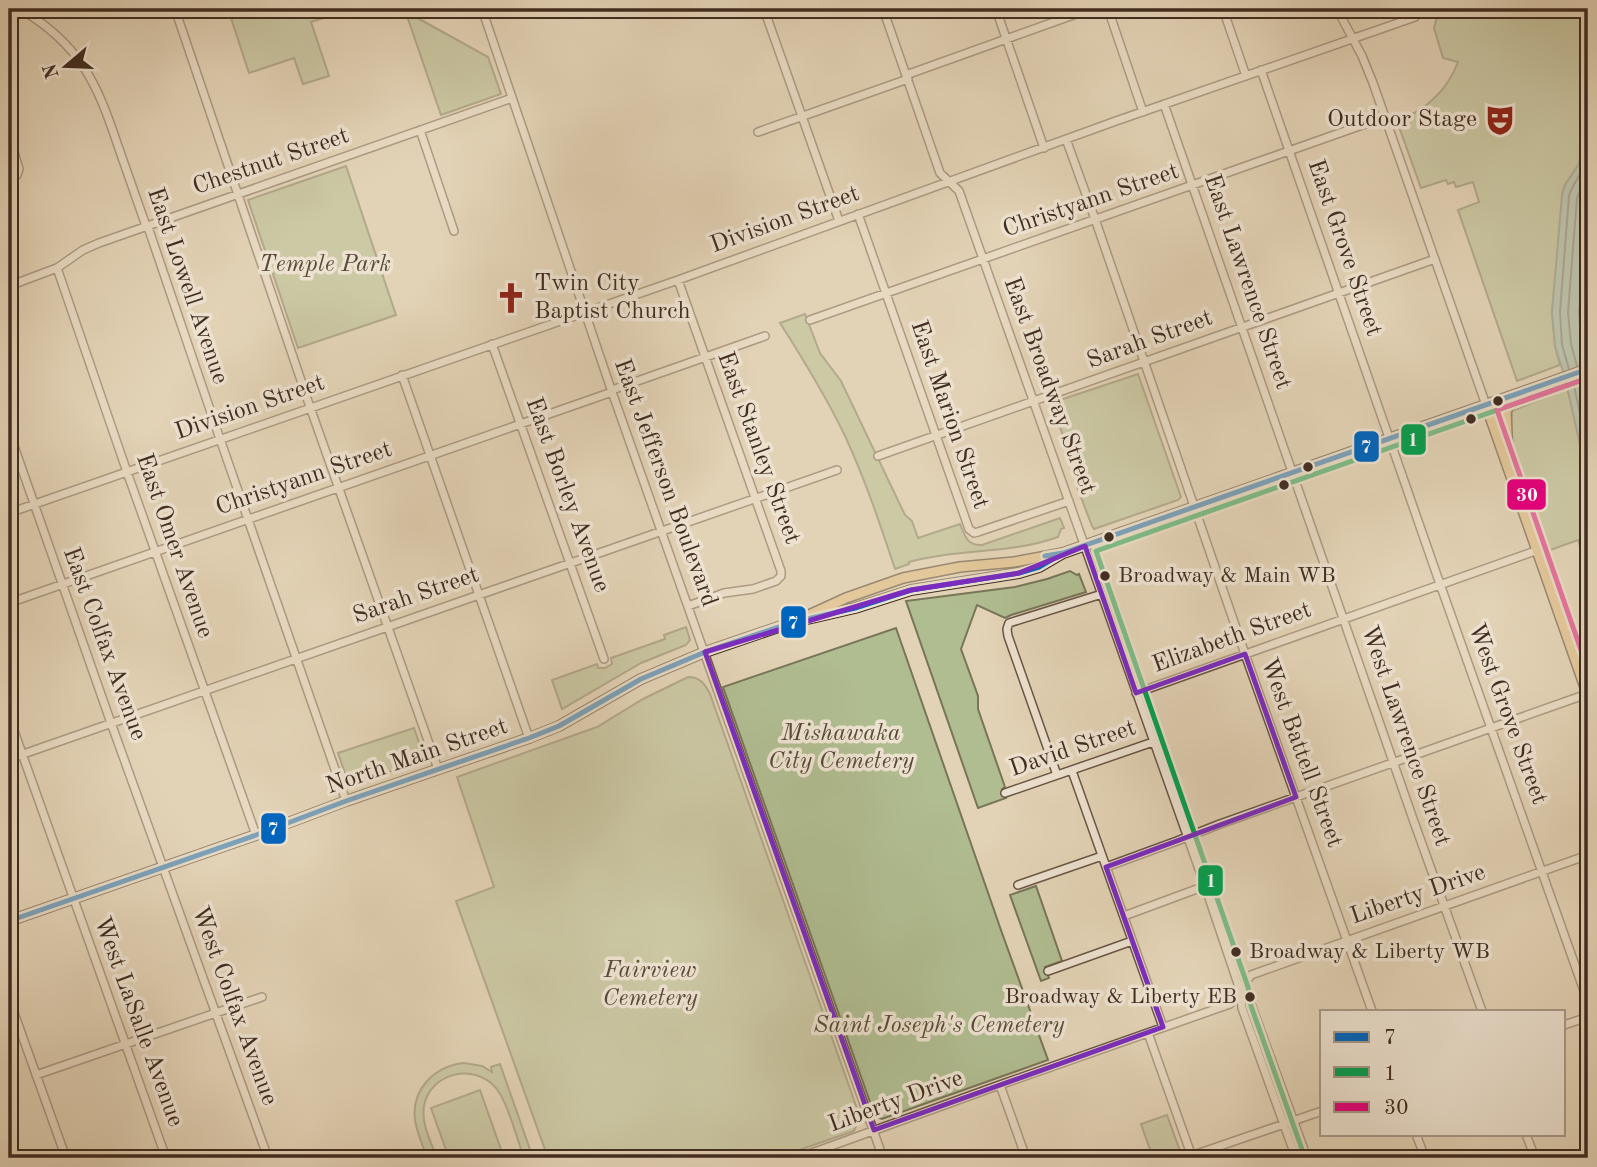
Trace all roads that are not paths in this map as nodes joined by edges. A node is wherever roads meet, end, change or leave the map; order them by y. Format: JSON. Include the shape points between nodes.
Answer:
{"nodes":[{"id":1,"x":20,"y":9,"type":"edge"},
{"id":2,"x":175,"y":9,"type":"edge"},
{"id":3,"x":482,"y":9,"type":"edge"},
{"id":4,"x":764,"y":9,"type":"edge"},
{"id":5,"x":883,"y":9,"type":"edge"},
{"id":6,"x":996,"y":9,"type":"edge"},
{"id":7,"x":1090,"y":9,"type":"edge"},
{"id":8,"x":1108,"y":9,"type":"edge"},
{"id":9,"x":1223,"y":9,"type":"edge"},
{"id":10,"x":1337,"y":9,"type":"edge"},
{"id":11,"x":1415,"y":17,"type":"dead end"},
{"id":12,"x":1006,"y":38,"type":"junction"},
{"id":13,"x":1352,"y":38,"type":"junction"},
{"id":14,"x":1261,"y":70,"type":"junction"},
{"id":15,"x":1246,"y":76,"type":"junction"},
{"id":16,"x":907,"y":77,"type":"junction"},
{"id":17,"x":512,"y":98,"type":"junction"},
{"id":18,"x":1164,"y":104,"type":"junction"},
{"id":19,"x":1143,"y":112,"type":"junction"},
{"id":20,"x":802,"y":116,"type":"junction"},
{"id":21,"x":1385,"y":117,"type":"junction"},
{"id":22,"x":420,"y":130,"type":"junction"},
{"id":23,"x":758,"y":132,"type":"dead end"},
{"id":24,"x":9,"y":135,"type":"edge"},
{"id":25,"x":1066,"y":139,"type":"junction"},
{"id":26,"x":1044,"y":148,"type":"junction"},
{"id":27,"x":1290,"y":151,"type":"junction"},
{"id":28,"x":9,"y":179,"type":"edge"},
{"id":29,"x":950,"y":182,"type":"junction"},
{"id":30,"x":1192,"y":185,"type":"junction"},
{"id":31,"x":239,"y":194,"type":"junction"},
{"id":32,"x":858,"y":214,"type":"junction"},
{"id":33,"x":1095,"y":219,"type":"junction"},
{"id":34,"x":839,"y":221,"type":"junction"},
{"id":35,"x":147,"y":226,"type":"junction"},
{"id":36,"x":454,"y":231,"type":"dead end"},
{"id":37,"x":983,"y":259,"type":"junction"},
{"id":38,"x":1435,"y":260,"type":"junction"},
{"id":39,"x":57,"y":268,"type":"junction"},
{"id":40,"x":678,"y":279,"type":"junction"},
{"id":41,"x":9,"y":286,"type":"edge"},
{"id":42,"x":886,"y":293,"type":"junction"},
{"id":43,"x":1339,"y":293,"type":"junction"},
{"id":44,"x":585,"y":312,"type":"junction"},
{"id":45,"x":810,"y":320,"type":"dead end"},
{"id":46,"x":1242,"y":328,"type":"junction"},
{"id":47,"x":765,"y":336,"type":"dead end"},
{"id":48,"x":492,"y":344,"type":"junction"},
{"id":49,"x":705,"y":357,"type":"junction"},
{"id":50,"x":1144,"y":363,"type":"junction"},
{"id":51,"x":1588,"y":369,"type":"edge"},
{"id":52,"x":402,"y":375,"type":"junction"},
{"id":53,"x":612,"y":391,"type":"junction"},
{"id":54,"x":1511,"y":396,"type":"junction"},
{"id":55,"x":1033,"y":401,"type":"junction"},
{"id":56,"x":1486,"y":405,"type":"junction"},
{"id":57,"x":310,"y":407,"type":"junction"},
{"id":58,"x":522,"y":424,"type":"junction"},
{"id":59,"x":9,"y":432,"type":"edge"},
{"id":60,"x":936,"y":435,"type":"junction"},
{"id":61,"x":220,"y":439,"type":"junction"},
{"id":62,"x":1390,"y":439,"type":"junction"},
{"id":63,"x":430,"y":456,"type":"junction"},
{"id":64,"x":878,"y":456,"type":"dead end"},
{"id":65,"x":1508,"y":466,"type":"junction"},
{"id":66,"x":837,"y":470,"type":"dead end"},
{"id":67,"x":127,"y":472,"type":"junction"},
{"id":68,"x":1292,"y":473,"type":"junction"},
{"id":69,"x":338,"y":488,"type":"junction"},
{"id":70,"x":756,"y":499,"type":"junction"},
{"id":71,"x":1069,"y":501,"type":"junction"},
{"id":72,"x":34,"y":504,"type":"junction"},
{"id":73,"x":1195,"y":507,"type":"junction"},
{"id":74,"x":9,"y":513,"type":"edge"},
{"id":75,"x":248,"y":519,"type":"junction"},
{"id":76,"x":662,"y":531,"type":"junction"},
{"id":77,"x":1084,"y":546,"type":"junction"},
{"id":78,"x":1538,"y":550,"type":"junction"},
{"id":79,"x":155,"y":551,"type":"junction"},
{"id":80,"x":1063,"y":553,"type":"junction"},
{"id":81,"x":570,"y":562,"type":"junction"},
{"id":82,"x":62,"y":584,"type":"junction"},
{"id":83,"x":1440,"y":584,"type":"junction"},
{"id":84,"x":479,"y":594,"type":"junction"},
{"id":85,"x":1102,"y":594,"type":"junction"},
{"id":86,"x":9,"y":603,"type":"edge"},
{"id":87,"x":688,"y":606,"type":"junction"},
{"id":88,"x":1343,"y":619,"type":"junction"},
{"id":89,"x":790,"y":623,"type":"junction"},
{"id":90,"x":387,"y":626,"type":"junction"},
{"id":91,"x":705,"y":652,"type":"junction"},
{"id":92,"x":1245,"y":654,"type":"junction"},
{"id":93,"x":297,"y":658,"type":"junction"},
{"id":94,"x":604,"y":659,"type":"dead end"},
{"id":95,"x":204,"y":690,"type":"junction"},
{"id":96,"x":1136,"y":693,"type":"junction"},
{"id":97,"x":1588,"y":695,"type":"edge"},
{"id":98,"x":9,"y":717,"type":"edge"},
{"id":99,"x":111,"y":723,"type":"junction"},
{"id":100,"x":1491,"y":727,"type":"junction"},
{"id":101,"x":529,"y":738,"type":"junction"},
{"id":102,"x":1153,"y":742,"type":"junction"},
{"id":103,"x":22,"y":755,"type":"junction"},
{"id":104,"x":9,"y":759,"type":"edge"},
{"id":105,"x":1394,"y":762,"type":"junction"},
{"id":106,"x":438,"y":769,"type":"junction"},
{"id":107,"x":1072,"y":771,"type":"junction"},
{"id":108,"x":1057,"y":775,"type":"junction"},
{"id":109,"x":1005,"y":793,"type":"dead end"},
{"id":110,"x":1296,"y":797,"type":"junction"},
{"id":111,"x":346,"y":801,"type":"junction"},
{"id":112,"x":256,"y":835,"type":"junction"},
{"id":113,"x":1187,"y":836,"type":"junction"},
{"id":114,"x":1588,"y":855,"type":"edge"},
{"id":115,"x":1102,"y":856,"type":"junction"},
{"id":116,"x":163,"y":867,"type":"junction"},
{"id":117,"x":1106,"y":867,"type":"junction"},
{"id":118,"x":1542,"y":872,"type":"junction"},
{"id":119,"x":1018,"y":885,"type":"dead end"},
{"id":120,"x":1205,"y":887,"type":"junction"},
{"id":121,"x":74,"y":898,"type":"junction"},
{"id":122,"x":1444,"y":906,"type":"junction"},
{"id":123,"x":1124,"y":916,"type":"junction"},
{"id":124,"x":9,"y":921,"type":"edge"},
{"id":125,"x":1132,"y":941,"type":"junction"},
{"id":126,"x":1347,"y":941,"type":"junction"},
{"id":127,"x":1048,"y":971,"type":"dead end"},
{"id":128,"x":1240,"y":990,"type":"junction"},
{"id":129,"x":262,"y":997,"type":"dead end"},
{"id":130,"x":9,"y":999,"type":"edge"},
{"id":131,"x":1588,"y":1002,"type":"edge"},
{"id":132,"x":1372,"y":1010,"type":"edge"},
{"id":133,"x":1482,"y":1010,"type":"edge"},
{"id":134,"x":216,"y":1013,"type":"junction"},
{"id":135,"x":1588,"y":1017,"type":"edge"},
{"id":136,"x":1566,"y":1025,"type":"edge"},
{"id":137,"x":1163,"y":1027,"type":"junction"},
{"id":138,"x":1148,"y":1032,"type":"junction"},
{"id":139,"x":126,"y":1044,"type":"junction"},
{"id":140,"x":36,"y":1075,"type":"junction"},
{"id":141,"x":1000,"y":1085,"type":"junction"},
{"id":142,"x":1320,"y":1112,"type":"edge"},
{"id":143,"x":1293,"y":1121,"type":"junction"},
{"id":144,"x":1284,"y":1124,"type":"junction"},
{"id":145,"x":874,"y":1130,"type":"junction"},
{"id":146,"x":1417,"y":1136,"type":"edge"},
{"id":147,"x":1527,"y":1136,"type":"edge"},
{"id":148,"x":267,"y":1157,"type":"edge"},
{"id":149,"x":1190,"y":1157,"type":"edge"},
{"id":150,"x":66,"y":1158,"type":"edge"},
{"id":151,"x":166,"y":1158,"type":"edge"},
{"id":152,"x":257,"y":1158,"type":"edge"},
{"id":153,"x":798,"y":1158,"type":"edge"},
{"id":154,"x":883,"y":1158,"type":"edge"},
{"id":155,"x":1026,"y":1158,"type":"edge"},
{"id":156,"x":1296,"y":1158,"type":"edge"},
{"id":157,"x":1307,"y":1158,"type":"edge"},
{"id":158,"x":1425,"y":1158,"type":"edge"},
{"id":159,"x":1535,"y":1158,"type":"edge"}],
"edges":[{"from":1,"to":35,"type":"street","name":"East Lowell Avenue","via":[[56,34],[91,77]]},
{"from":2,"to":31,"type":"street"},
{"from":3,"to":17,"type":"street","name":"East Jefferson Boulevard"},
{"from":4,"to":20,"type":"street"},
{"from":5,"to":16,"type":"street","name":"East Broadway Street"},
{"from":6,"to":12,"type":"street"},
{"from":7,"to":12,"type":"street"},
{"from":8,"to":19,"type":"street"},
{"from":9,"to":15,"type":"street"},
{"from":10,"to":13,"type":"street"},
{"from":11,"to":13,"type":"street","name":"Division Street"},
{"from":12,"to":16,"type":"street"},
{"from":12,"to":26,"type":"street"},
{"from":13,"to":14,"type":"street","name":"Division Street"},
{"from":13,"to":21,"type":"street"},
{"from":14,"to":15,"type":"street","name":"Division Street"},
{"from":14,"to":27,"type":"street","name":"East Grove Street"},
{"from":15,"to":18,"type":"street","name":"Division Street"},
{"from":16,"to":20,"type":"street"},
{"from":16,"to":29,"type":"street","name":"East Broadway Street","via":[[940,173]]},
{"from":17,"to":22,"type":"street","name":"Chestnut Street"},
{"from":17,"to":44,"type":"street","name":"East Jefferson Boulevard"},
{"from":18,"to":19,"type":"street","name":"Division Street"},
{"from":18,"to":30,"type":"street","name":"East Lawrence Street"},
{"from":19,"to":25,"type":"street","name":"Division Street"},
{"from":20,"to":23,"type":"street"},
{"from":20,"to":34,"type":"street"},
{"from":21,"to":27,"type":"street","name":"Christyann Street"},
{"from":21,"to":38,"type":"street"},
{"from":22,"to":31,"type":"street","name":"Chestnut Street"},
{"from":22,"to":36,"type":"street"},
{"from":24,"to":28,"type":"street","via":[[20,174]]},
{"from":25,"to":26,"type":"street","name":"Division Street"},
{"from":25,"to":33,"type":"street","name":"West Battell Street"},
{"from":26,"to":29,"type":"street","name":"Division Street"},
{"from":27,"to":30,"type":"street","name":"Christyann Street"},
{"from":27,"to":43,"type":"street","name":"East Grove Street"},
{"from":29,"to":32,"type":"street","name":"Division Street"},
{"from":29,"to":37,"type":"street","name":"East Broadway Street","via":[[959,191]]},
{"from":30,"to":33,"type":"street","name":"Christyann Street"},
{"from":30,"to":46,"type":"street","name":"East Lawrence Street"},
{"from":31,"to":35,"type":"street","name":"Chestnut Street"},
{"from":31,"to":57,"type":"street"},
{"from":32,"to":34,"type":"street","name":"Division Street"},
{"from":32,"to":42,"type":"street","name":"East Marion Street"},
{"from":33,"to":37,"type":"street","name":"Christyann Street"},
{"from":33,"to":50,"type":"street","name":"West Battell Street"},
{"from":34,"to":40,"type":"street","name":"Division Street"},
{"from":35,"to":39,"type":"street","name":"Chestnut Street","via":[[89,246]]},
{"from":35,"to":61,"type":"street","name":"East Lowell Avenue"},
{"from":37,"to":42,"type":"street","name":"Christyann Street"},
{"from":37,"to":55,"type":"street","name":"East Broadway Street"},
{"from":38,"to":43,"type":"street","name":"Sarah Street"},
{"from":38,"to":56,"type":"street"},
{"from":39,"to":41,"type":"street","name":"Chestnut Street"},
{"from":39,"to":67,"type":"street","name":"East Omer Avenue"},
{"from":40,"to":44,"type":"street","name":"Division Street"},
{"from":40,"to":49,"type":"street","name":"East Stanley Street"},
{"from":42,"to":45,"type":"street","name":"Christyann Street"},
{"from":42,"to":60,"type":"street","name":"East Marion Street"},
{"from":43,"to":46,"type":"street","name":"Sarah Street"},
{"from":43,"to":62,"type":"street","name":"East Grove Street"},
{"from":44,"to":48,"type":"street","name":"Division Street"},
{"from":44,"to":53,"type":"street","name":"East Jefferson Boulevard"},
{"from":46,"to":50,"type":"street","name":"Sarah Street"},
{"from":46,"to":68,"type":"street","name":"East Lawrence Street"},
{"from":47,"to":49,"type":"street","name":"Christyann Street"},
{"from":48,"to":52,"type":"street","name":"Division Street"},
{"from":48,"to":58,"type":"street","name":"East Borley Avenue"},
{"from":49,"to":53,"type":"street","name":"Christyann Street"},
{"from":49,"to":70,"type":"street","name":"East Stanley Street"},
{"from":50,"to":55,"type":"street","name":"Sarah Street"},
{"from":50,"to":73,"type":"street","name":"West Battell Street"},
{"from":51,"to":54,"type":"main road","name":"North Main Street"},
{"from":52,"to":57,"type":"street","name":"Division Street"},
{"from":52,"to":63,"type":"street"},
{"from":53,"to":58,"type":"street","name":"Christyann Street"},
{"from":53,"to":76,"type":"street","name":"East Jefferson Boulevard"},
{"from":54,"to":56,"type":"main road","name":"North Main Street"},
{"from":54,"to":65,"type":"main road","via":[[1506,413]]},
{"from":55,"to":60,"type":"street","name":"Sarah Street"},
{"from":55,"to":71,"type":"street","name":"East Broadway Street"},
{"from":56,"to":62,"type":"main road","name":"North Main Street"},
{"from":56,"to":65,"type":"main road"},
{"from":57,"to":61,"type":"street","name":"Division Street"},
{"from":57,"to":69,"type":"street"},
{"from":58,"to":63,"type":"street","name":"Christyann Street"},
{"from":58,"to":81,"type":"street","name":"East Borley Avenue"},
{"from":59,"to":72,"type":"street","name":"East Colfax Avenue"},
{"from":60,"to":64,"type":"street","name":"Sarah Street"},
{"from":60,"to":71,"type":"street","name":"East Marion Street","via":[[971,531]]},
{"from":61,"to":67,"type":"street","name":"Division Street"},
{"from":61,"to":75,"type":"street","name":"East Lowell Avenue"},
{"from":62,"to":68,"type":"main road","name":"North Main Street"},
{"from":62,"to":83,"type":"street","name":"West Grove Street"},
{"from":63,"to":69,"type":"street","name":"Christyann Street"},
{"from":63,"to":84,"type":"street"},
{"from":65,"to":78,"type":"main road"},
{"from":66,"to":70,"type":"street","name":"Sarah Street"},
{"from":67,"to":72,"type":"street","name":"Division Street"},
{"from":67,"to":79,"type":"street","name":"East Omer Avenue"},
{"from":68,"to":73,"type":"main road","name":"North Main Street"},
{"from":68,"to":88,"type":"street","name":"West Lawrence Street"},
{"from":69,"to":75,"type":"street","name":"Christyann Street"},
{"from":69,"to":90,"type":"street"},
{"from":70,"to":76,"type":"street","name":"Sarah Street"},
{"from":70,"to":87,"type":"street","name":"East Stanley Street","via":[[781,576],[753,589]]},
{"from":71,"to":77,"type":"street","name":"East Broadway Street"},
{"from":72,"to":74,"type":"street","name":"Division Street"},
{"from":72,"to":82,"type":"street","name":"East Colfax Avenue"},
{"from":73,"to":77,"type":"main road","name":"North Main Street"},
{"from":73,"to":92,"type":"street","name":"West Battell Street"},
{"from":75,"to":79,"type":"street","name":"Christyann Street"},
{"from":75,"to":93,"type":"street","name":"East Lowell Avenue"},
{"from":76,"to":81,"type":"street","name":"Sarah Street"},
{"from":76,"to":87,"type":"street","name":"East Jefferson Boulevard"},
{"from":77,"to":80,"type":"main road","name":"North Main Street"},
{"from":77,"to":85,"type":"street","name":"East Broadway Street"},
{"from":78,"to":83,"type":"street","name":"Elizabeth Street"},
{"from":78,"to":97,"type":"main road"},
{"from":79,"to":82,"type":"street","name":"Christyann Street"},
{"from":79,"to":95,"type":"street","name":"East Omer Avenue"},
{"from":80,"to":89,"type":"main road","name":"North Main Street","via":[[1019,573],[911,590]]},
{"from":80,"to":89,"type":"main road","name":"North Main Street","via":[[904,578]]},
{"from":81,"to":84,"type":"street","name":"Sarah Street"},
{"from":81,"to":94,"type":"street","name":"East Borley Avenue"},
{"from":82,"to":86,"type":"street","name":"Christyann Street"},
{"from":82,"to":99,"type":"street","name":"East Colfax Avenue"},
{"from":83,"to":88,"type":"street","name":"Elizabeth Street"},
{"from":83,"to":100,"type":"street","name":"West Grove Street"},
{"from":84,"to":90,"type":"street","name":"Sarah Street"},
{"from":84,"to":101,"type":"street"},
{"from":85,"to":96,"type":"street","name":"East Broadway Street"},
{"from":85,"to":108,"type":"street","via":[[1009,623],[1007,629]]},
{"from":87,"to":91,"type":"street","name":"East Jefferson Boulevard"},
{"from":88,"to":92,"type":"street","name":"Elizabeth Street"},
{"from":88,"to":105,"type":"street","name":"West Lawrence Street"},
{"from":89,"to":91,"type":"main road","name":"North Main Street"},
{"from":90,"to":93,"type":"street","name":"Sarah Street"},
{"from":90,"to":106,"type":"street"},
{"from":91,"to":101,"type":"main road","name":"North Main Street","via":[[640,679]]},
{"from":91,"to":145,"type":"street","name":"East Jefferson Boulevard"},
{"from":92,"to":96,"type":"street","name":"Elizabeth Street"},
{"from":92,"to":110,"type":"street","name":"West Battell Street"},
{"from":93,"to":95,"type":"street","name":"Sarah Street"},
{"from":93,"to":111,"type":"street","name":"East Lowell Avenue"},
{"from":95,"to":99,"type":"street","name":"Sarah Street"},
{"from":95,"to":112,"type":"street","name":"East Omer Avenue"},
{"from":96,"to":102,"type":"street","name":"East Broadway Street"},
{"from":97,"to":100,"type":"street"},
{"from":98,"to":103,"type":"street","name":"West LaSalle Avenue"},
{"from":99,"to":103,"type":"street","name":"Sarah Street"},
{"from":99,"to":116,"type":"street","name":"East Colfax Avenue"},
{"from":100,"to":105,"type":"street"},
{"from":100,"to":118,"type":"street","name":"West Grove Street"},
{"from":101,"to":106,"type":"main road","name":"North Main Street"},
{"from":102,"to":107,"type":"street","name":"David Street"},
{"from":102,"to":113,"type":"street","name":"East Broadway Street"},
{"from":103,"to":104,"type":"street","name":"Sarah Street"},
{"from":103,"to":121,"type":"street","name":"West LaSalle Avenue"},
{"from":105,"to":110,"type":"street"},
{"from":105,"to":122,"type":"street","name":"West Lawrence Street"},
{"from":106,"to":111,"type":"main road","name":"North Main Street"},
{"from":107,"to":108,"type":"street","name":"David Street"},
{"from":107,"to":115,"type":"street"},
{"from":108,"to":109,"type":"street","name":"David Street"},
{"from":110,"to":113,"type":"street"},
{"from":110,"to":126,"type":"street","name":"West Battell Street"},
{"from":111,"to":112,"type":"main road","name":"North Main Street"},
{"from":112,"to":116,"type":"main road","name":"North Main Street"},
{"from":113,"to":117,"type":"street"},
{"from":113,"to":120,"type":"street","name":"East Broadway Street"},
{"from":114,"to":118,"type":"street","name":"Liberty Drive"},
{"from":115,"to":117,"type":"street"},
{"from":115,"to":119,"type":"street"},
{"from":116,"to":121,"type":"main road","name":"North Main Street"},
{"from":116,"to":134,"type":"street","name":"West Colfax Avenue"},
{"from":117,"to":123,"type":"street"},
{"from":118,"to":122,"type":"street","name":"Liberty Drive"},
{"from":118,"to":131,"type":"street","name":"West Grove Street"},
{"from":120,"to":123,"type":"street"},
{"from":120,"to":128,"type":"street","name":"East Broadway Street"},
{"from":121,"to":124,"type":"main road","name":"North Main Street"},
{"from":121,"to":139,"type":"street","name":"West LaSalle Avenue"},
{"from":122,"to":126,"type":"street","name":"Liberty Drive"},
{"from":122,"to":133,"type":"street","name":"West Lawrence Street"},
{"from":123,"to":125,"type":"street"},
{"from":125,"to":127,"type":"street"},
{"from":125,"to":137,"type":"street"},
{"from":126,"to":128,"type":"street","name":"Liberty Drive","via":[[1251,975]]},
{"from":126,"to":132,"type":"street","name":"West Battell Street"},
{"from":128,"to":137,"type":"street","name":"Liberty Drive","via":[[1230,1004]]},
{"from":128,"to":143,"type":"street","via":[[1251,1004]]},
{"from":128,"to":144,"type":"street","via":[[1242,1008]]},
{"from":129,"to":134,"type":"street"},
{"from":130,"to":140,"type":"street"},
{"from":134,"to":139,"type":"street"},
{"from":134,"to":148,"type":"street","name":"West Colfax Avenue"},
{"from":135,"to":136,"type":"street"},
{"from":137,"to":138,"type":"street","name":"Liberty Drive"},
{"from":138,"to":141,"type":"street","name":"Liberty Drive"},
{"from":138,"to":149,"type":"street"},
{"from":139,"to":140,"type":"street"},
{"from":139,"to":151,"type":"street","name":"West LaSalle Avenue"},
{"from":140,"to":150,"type":"street"},
{"from":141,"to":145,"type":"street","name":"Liberty Drive"},
{"from":141,"to":155,"type":"street"},
{"from":142,"to":143,"type":"street"},
{"from":143,"to":144,"type":"street"},
{"from":143,"to":157,"type":"street"},
{"from":144,"to":149,"type":"street"},
{"from":144,"to":156,"type":"street"},
{"from":145,"to":153,"type":"street","name":"Liberty Drive"},
{"from":145,"to":154,"type":"street","name":"East Jefferson Boulevard"},
{"from":146,"to":158,"type":"street"},
{"from":147,"to":159,"type":"street"},
{"from":148,"to":152,"type":"street"}]}
